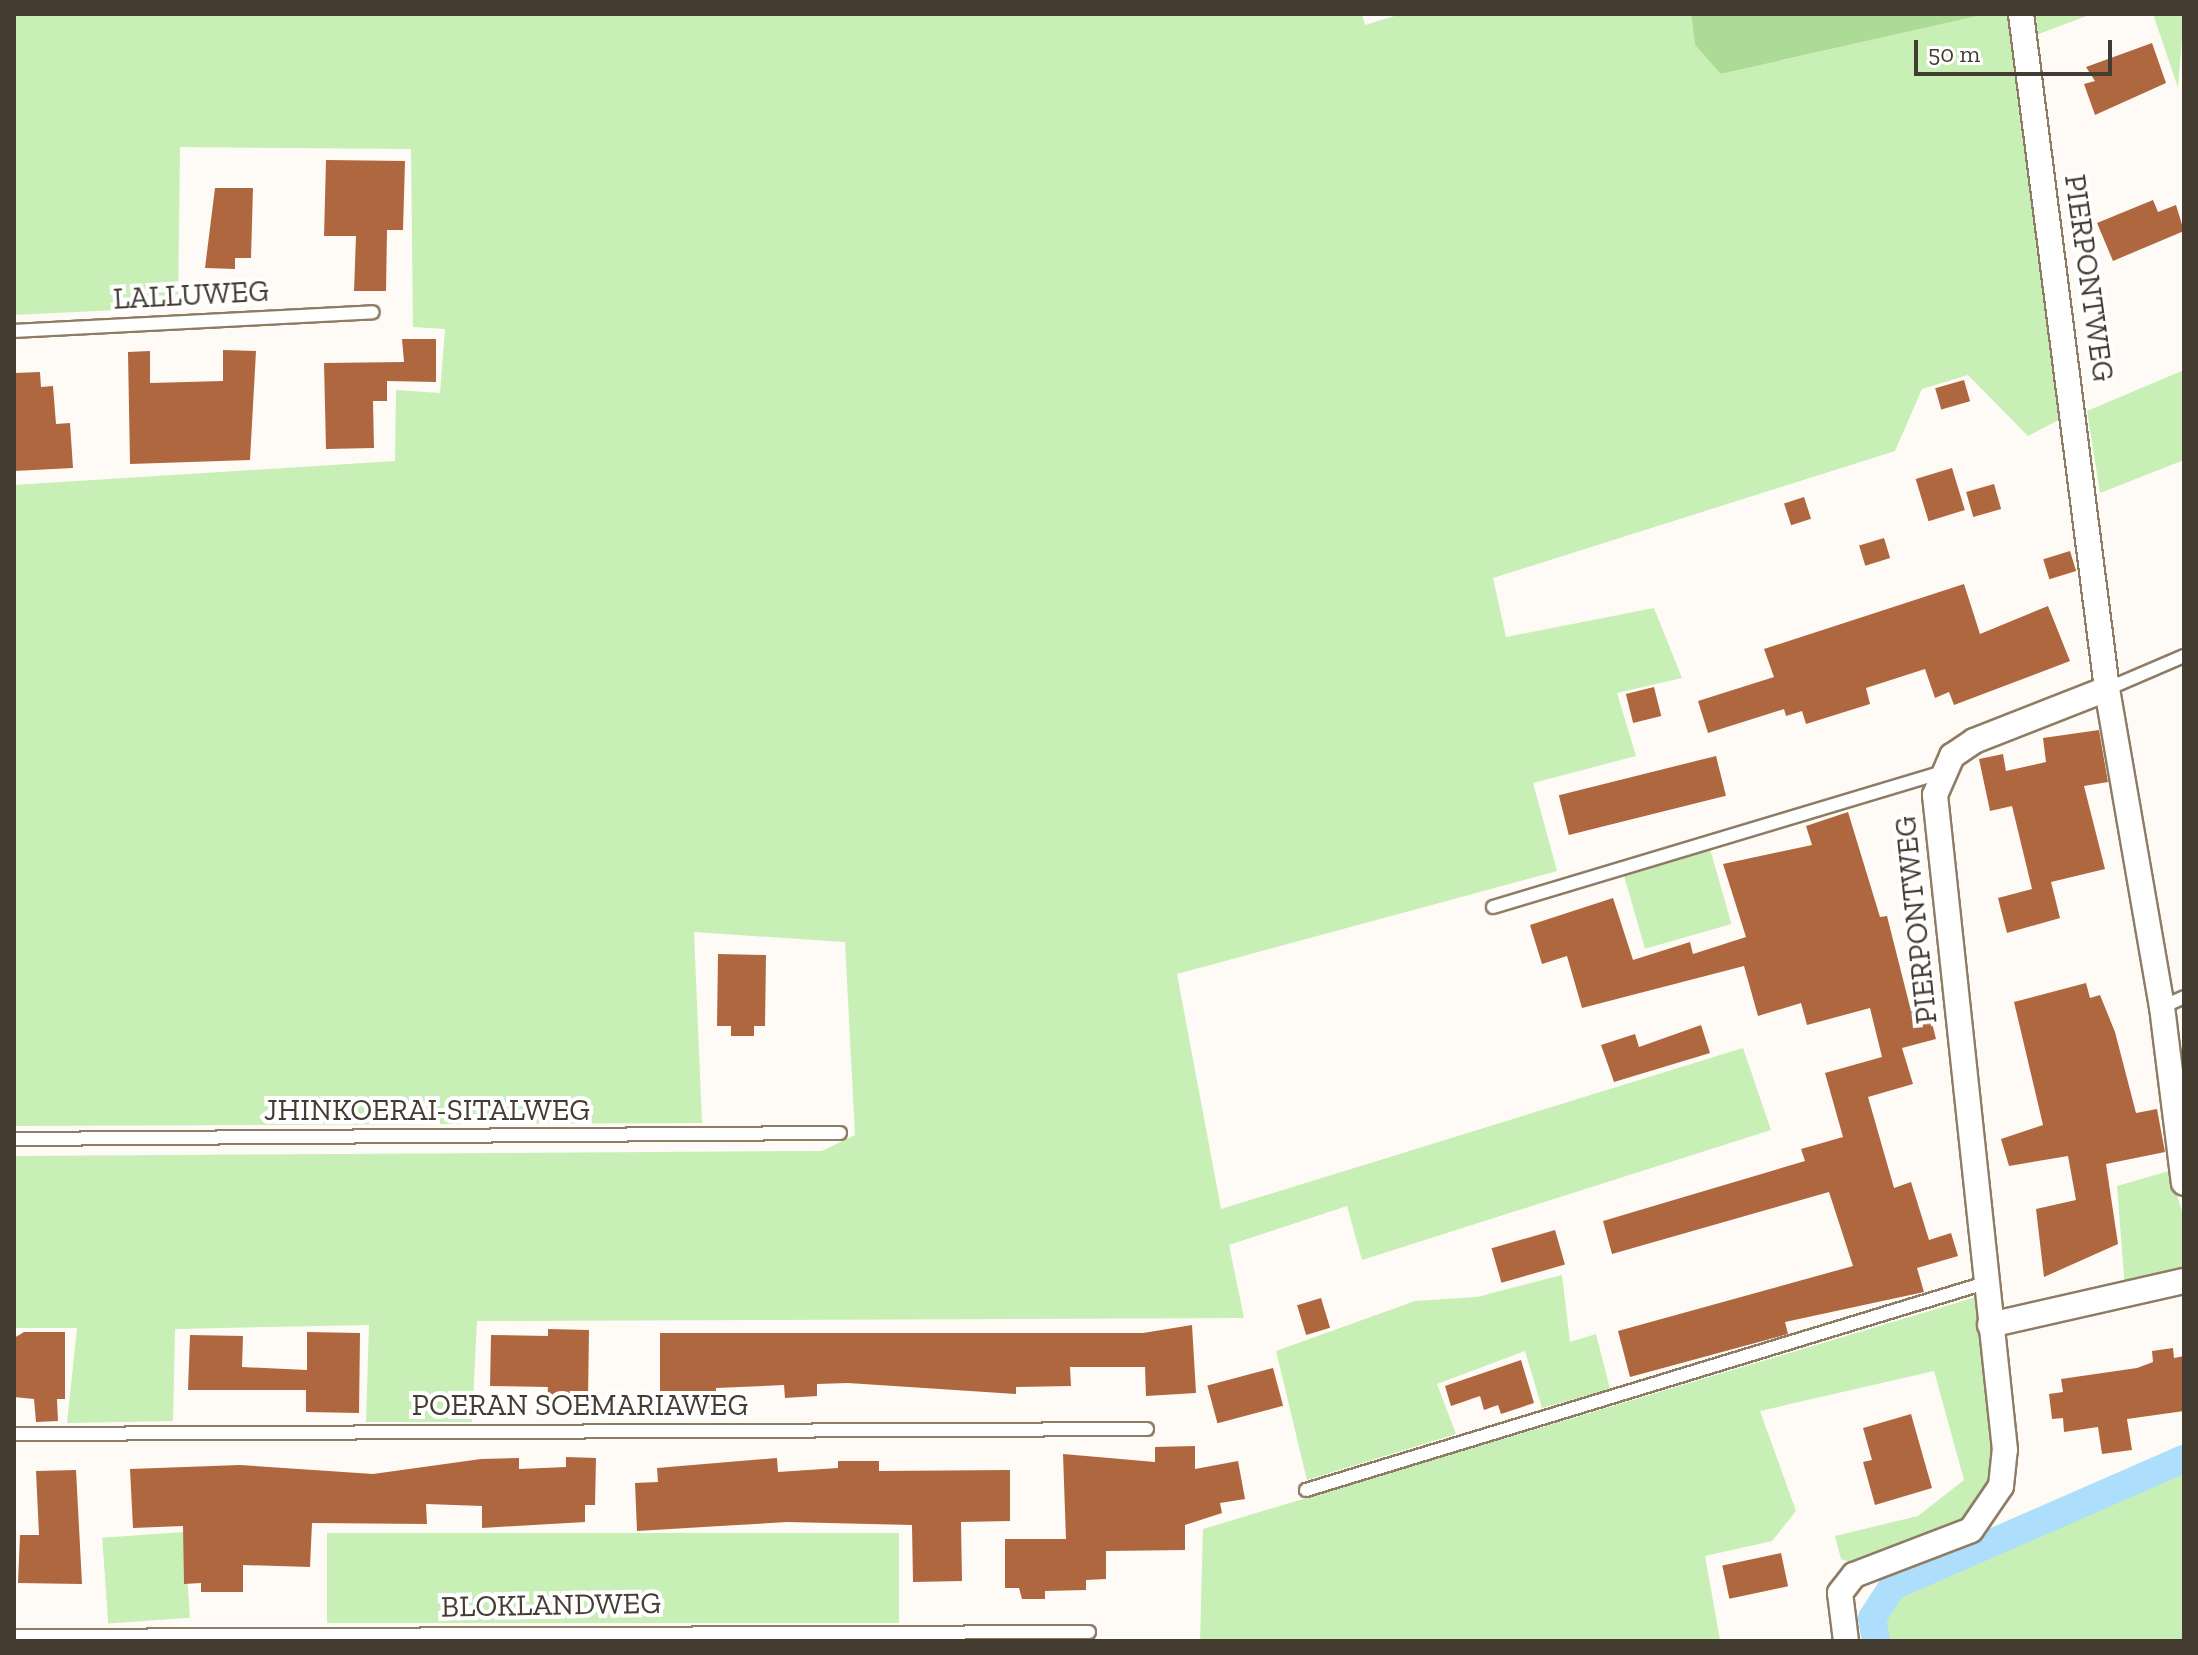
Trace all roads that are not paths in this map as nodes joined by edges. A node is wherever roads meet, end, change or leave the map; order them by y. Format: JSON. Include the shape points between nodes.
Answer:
{"nodes":[{"id":1,"x":2021,"y":14,"type":"edge"},
{"id":2,"x":372,"y":312,"type":"dead end"},
{"id":3,"x":14,"y":331,"type":"edge"},
{"id":4,"x":2184,"y":656,"type":"edge"},
{"id":5,"x":2107,"y":689,"type":"junction"},
{"id":6,"x":1942,"y":772,"type":"junction"},
{"id":7,"x":1493,"y":907,"type":"dead end"},
{"id":8,"x":2173,"y":1002,"type":"edge"},
{"id":9,"x":840,"y":1133,"type":"dead end"},
{"id":10,"x":14,"y":1139,"type":"edge"},
{"id":11,"x":2184,"y":1183,"type":"edge"},
{"id":12,"x":2184,"y":1281,"type":"edge"},
{"id":13,"x":1985,"y":1283,"type":"junction"},
{"id":14,"x":1990,"y":1325,"type":"junction"},
{"id":15,"x":1147,"y":1429,"type":"dead end"},
{"id":16,"x":14,"y":1434,"type":"edge"},
{"id":17,"x":1306,"y":1490,"type":"dead end"},
{"id":18,"x":1089,"y":1632,"type":"dead end"},
{"id":19,"x":14,"y":1636,"type":"edge"},
{"id":20,"x":1846,"y":1641,"type":"edge"}],
"edges":[{"from":1,"to":5,"type":"street","name":"PIERPONTWEG"},
{"from":2,"to":3,"type":"lane","name":"LALLUWEG"},
{"from":4,"to":5,"type":"lane"},
{"from":5,"to":6,"type":"street","via":[[1974,741]]},
{"from":5,"to":8,"type":"street","name":"PIERPONTWEG"},
{"from":6,"to":7,"type":"lane"},
{"from":6,"to":13,"type":"street","name":"PIERPONTWEG","via":[[1935,795]]},
{"from":8,"to":11,"type":"street","name":"PIERPONTWEG"},
{"from":9,"to":10,"type":"lane","name":"JHINKOERAI-SITALWEG"},
{"from":12,"to":14,"type":"street"},
{"from":13,"to":14,"type":"street","name":"PIERPONTWEG"},
{"from":13,"to":17,"type":"lane"},
{"from":14,"to":20,"type":"street","name":"PIERPONTWEG","via":[[2005,1450],[2001,1486],[1971,1530],[1854,1575],[1840,1593]]},
{"from":15,"to":16,"type":"lane","name":"POERAN SOEMARIAWEG"},
{"from":18,"to":19,"type":"lane","name":"BLOKLANDWEG"}]}
